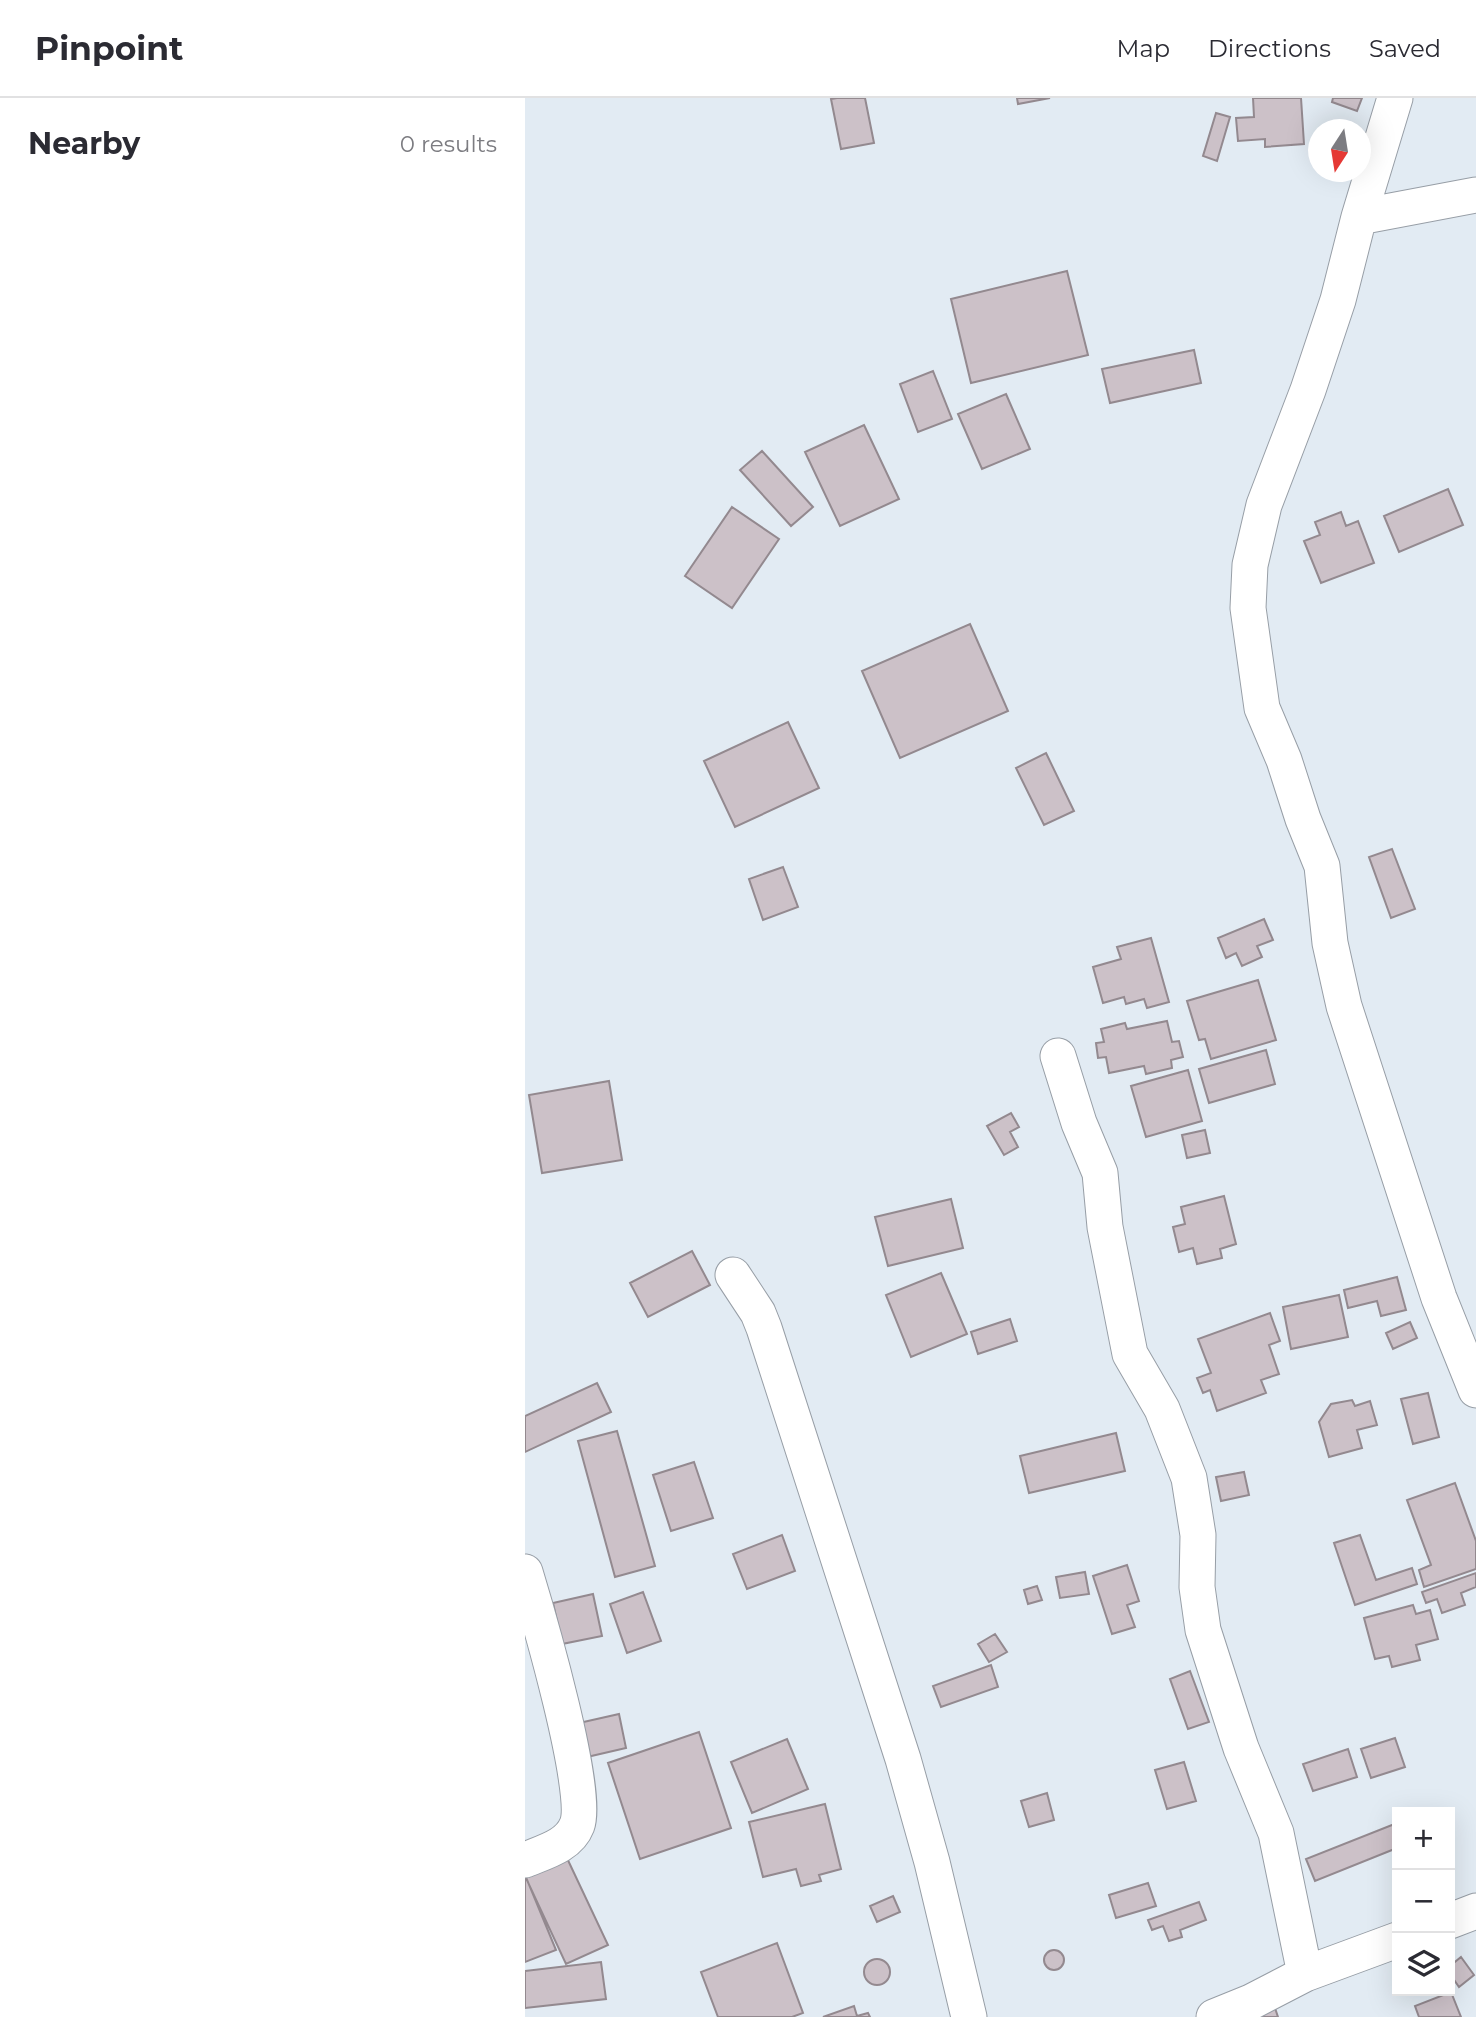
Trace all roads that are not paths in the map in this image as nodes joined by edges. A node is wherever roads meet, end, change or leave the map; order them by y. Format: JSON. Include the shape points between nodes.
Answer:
{"nodes":[{"id":1,"x":1395,"y":98,"type":"edge"},
{"id":2,"x":1476,"y":195,"type":"edge"},
{"id":3,"x":1359,"y":217,"type":"junction"},
{"id":4,"x":1058,"y":1056,"type":"dead end"},
{"id":5,"x":733,"y":1275,"type":"dead end"},
{"id":6,"x":1476,"y":1390,"type":"edge"},
{"id":7,"x":525,"y":1572,"type":"edge"},
{"id":8,"x":525,"y":1860,"type":"edge"},
{"id":9,"x":1476,"y":1911,"type":"edge"},
{"id":10,"x":1455,"y":1919,"type":"edge"},
{"id":11,"x":1392,"y":1942,"type":"edge"},
{"id":12,"x":1305,"y":1973,"type":"junction"},
{"id":13,"x":969,"y":2017,"type":"edge"},
{"id":14,"x":1214,"y":2017,"type":"edge"}],
"edges":[{"from":1,"to":3,"type":"street"},
{"from":2,"to":3,"type":"street"},
{"from":3,"to":6,"type":"street","via":[[1330,326],[1264,505],[1250,565],[1248,608],[1262,708],[1322,866],[1330,943],[1344,1006],[1439,1298]]},
{"from":4,"to":12,"type":"street","via":[[1100,1173],[1105,1227],[1130,1354],[1162,1409],[1189,1478],[1198,1535],[1197,1587],[1203,1630],[1241,1748],[1276,1833]]},
{"from":5,"to":13,"type":"street","via":[[764,1328],[904,1759]]},
{"from":7,"to":8,"type":"street","via":[[563,1714],[580,1806],[572,1835]]},
{"from":9,"to":10,"type":"street"},
{"from":11,"to":12,"type":"street"},
{"from":12,"to":14,"type":"street"}]}
